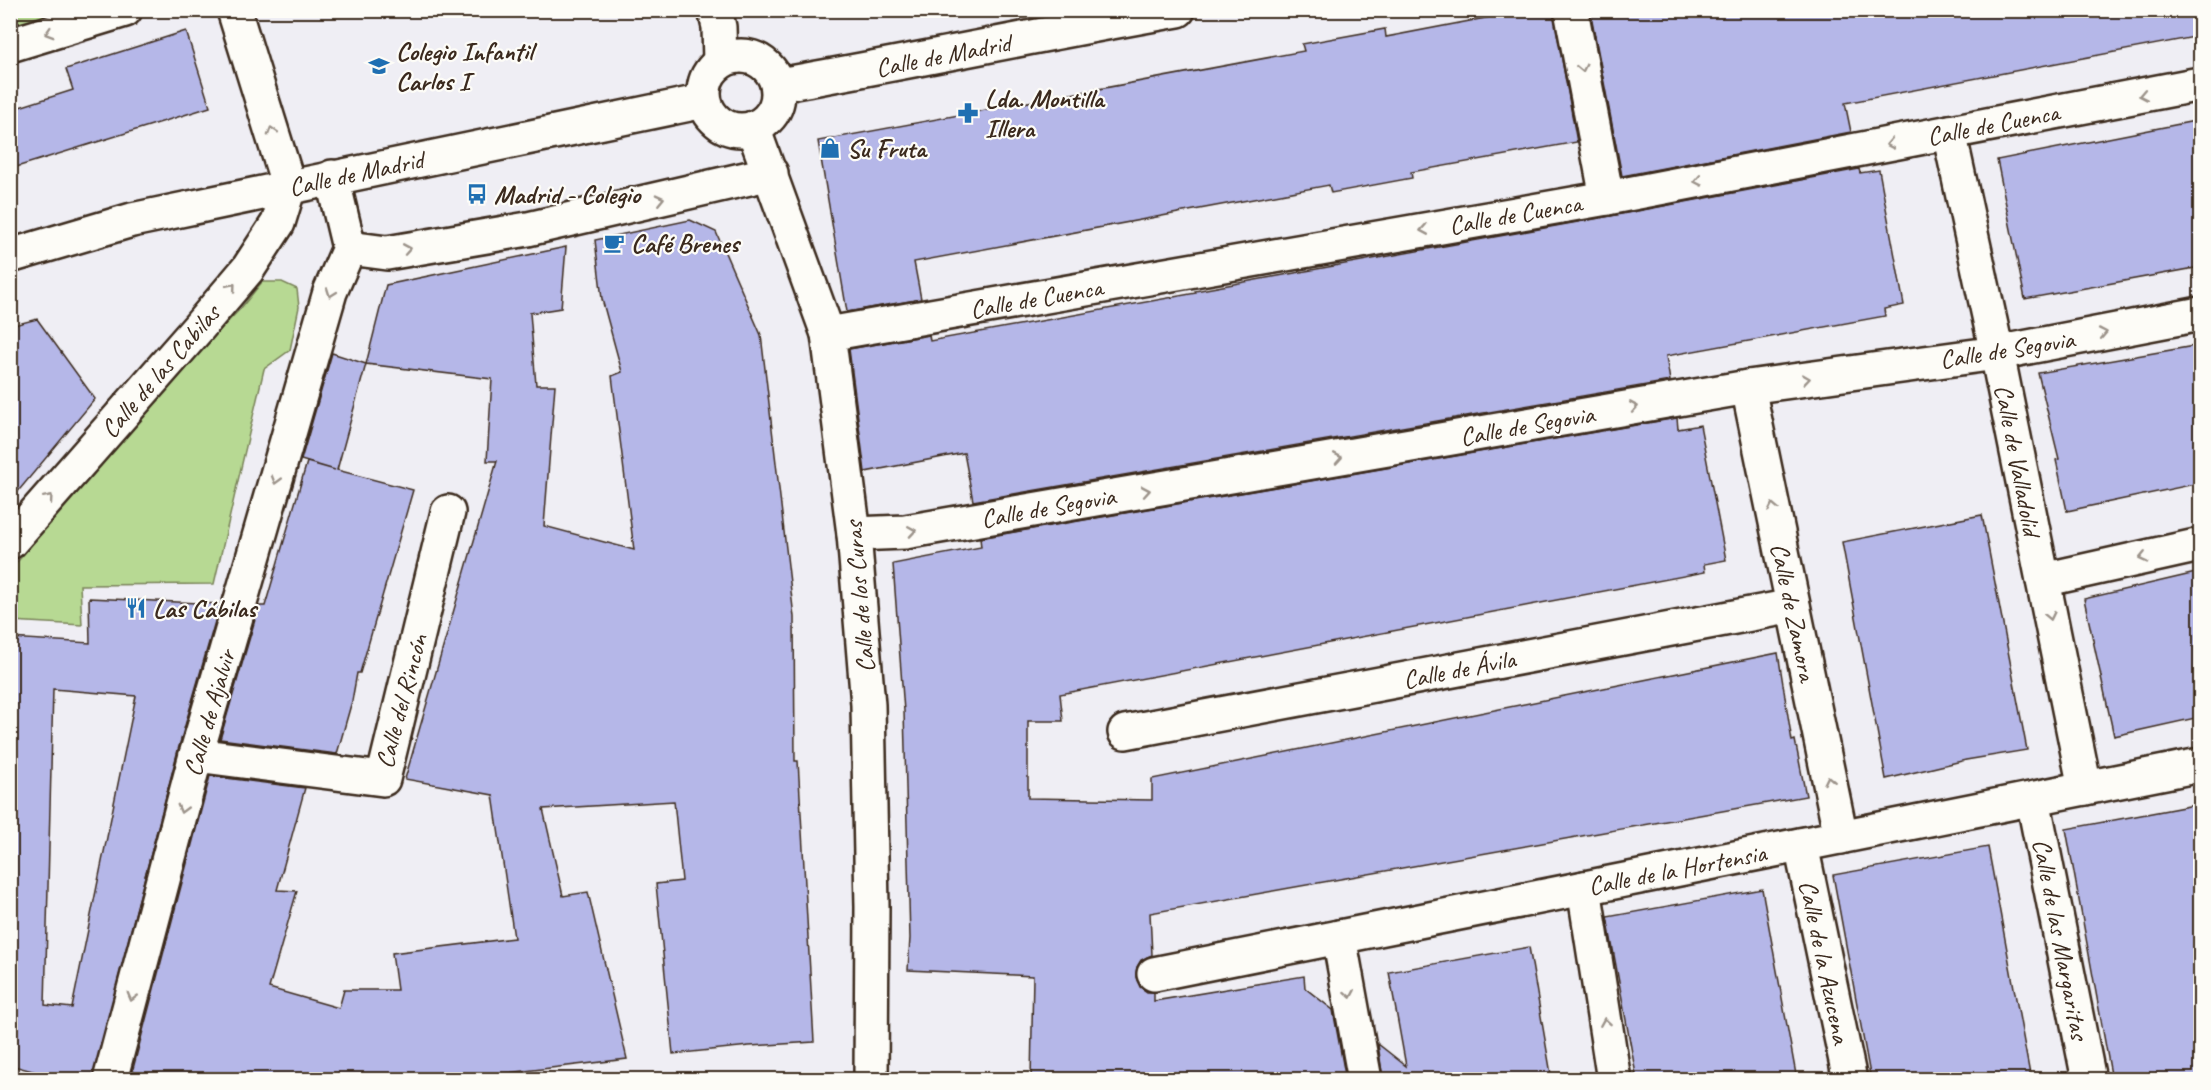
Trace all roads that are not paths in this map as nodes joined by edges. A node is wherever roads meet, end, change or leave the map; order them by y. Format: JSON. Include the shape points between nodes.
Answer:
{"nodes":[{"id":1,"x":125,"y":10,"type":"edge"},
{"id":2,"x":234,"y":10,"type":"edge"},
{"id":3,"x":715,"y":10,"type":"edge"},
{"id":4,"x":1178,"y":10,"type":"edge"},
{"id":5,"x":1571,"y":10,"type":"edge"},
{"id":6,"x":10,"y":45,"type":"edge"},
{"id":7,"x":720,"y":61,"type":"junction"},
{"id":8,"x":2200,"y":84,"type":"edge"},
{"id":9,"x":778,"y":85,"type":"junction"},
{"id":10,"x":704,"y":101,"type":"junction"},
{"id":11,"x":753,"y":128,"type":"junction"},
{"id":12,"x":1949,"y":132,"type":"junction"},
{"id":13,"x":771,"y":173,"type":"junction"},
{"id":14,"x":332,"y":177,"type":"junction"},
{"id":15,"x":289,"y":187,"type":"junction"},
{"id":16,"x":1606,"y":198,"type":"junction"},
{"id":17,"x":349,"y":248,"type":"junction"},
{"id":18,"x":10,"y":256,"type":"edge"},
{"id":19,"x":2200,"y":314,"type":"edge"},
{"id":20,"x":828,"y":334,"type":"junction"},
{"id":21,"x":1997,"y":353,"type":"junction"},
{"id":22,"x":1748,"y":387,"type":"junction"},
{"id":23,"x":448,"y":512,"type":"dead end"},
{"id":24,"x":854,"y":534,"type":"junction"},
{"id":25,"x":10,"y":542,"type":"edge"},
{"id":26,"x":2200,"y":545,"type":"edge"},
{"id":27,"x":2043,"y":580,"type":"junction"},
{"id":28,"x":1793,"y":606,"type":"junction"},
{"id":29,"x":1125,"y":732,"type":"dead end"},
{"id":30,"x":196,"y":755,"type":"junction"},
{"id":31,"x":2200,"y":765,"type":"edge"},
{"id":32,"x":2085,"y":788,"type":"junction"},
{"id":33,"x":2033,"y":799,"type":"junction"},
{"id":34,"x":1841,"y":837,"type":"junction"},
{"id":35,"x":1801,"y":844,"type":"junction"},
{"id":36,"x":1584,"y":888,"type":"junction"},
{"id":37,"x":1339,"y":937,"type":"junction"},
{"id":38,"x":1154,"y":974,"type":"dead end"},
{"id":39,"x":110,"y":1080,"type":"edge"},
{"id":40,"x":871,"y":1080,"type":"edge"},
{"id":41,"x":1365,"y":1080,"type":"edge"},
{"id":42,"x":1614,"y":1080,"type":"edge"},
{"id":43,"x":1850,"y":1080,"type":"edge"},
{"id":44,"x":2089,"y":1080,"type":"edge"}],
"edges":[{"from":1,"to":6,"type":"street","one_way":true},
{"from":15,"to":2,"type":"street","one_way":true},
{"from":3,"to":7,"type":"street"},
{"from":4,"to":9,"type":"street","name":"Calle de Madrid"},
{"from":5,"to":16,"type":"street","one_way":true},
{"from":7,"to":9,"type":"street","via":[[738,55],[755,58],[770,69]]},
{"from":7,"to":10,"type":"street","via":[[703,86]]},
{"from":8,"to":12,"type":"street","name":"Calle de Cuenca","one_way":true},
{"from":9,"to":11,"type":"street","via":[[777,103],[769,119]]},
{"from":10,"to":11,"type":"street","via":[[710,116],[722,126],[738,131]]},
{"from":10,"to":14,"type":"street","name":"Calle de Madrid"},
{"from":11,"to":13,"type":"street","name":"Calle de los Curas"},
{"from":12,"to":16,"type":"street","name":"Calle de Cuenca","one_way":true},
{"from":12,"to":21,"type":"street","name":"Calle de Valladolid"},
{"from":17,"to":13,"type":"street","one_way":true,"via":[[387,253],[528,229]]},
{"from":13,"to":20,"type":"street","name":"Calle de los Curas"},
{"from":14,"to":15,"type":"street","name":"Calle de Madrid"},
{"from":14,"to":17,"type":"street"},
{"from":15,"to":18,"type":"street","name":"Calle de Madrid","via":[[132,220]]},
{"from":25,"to":15,"type":"street","name":"Calle de las Cabilas","one_way":true,"via":[[248,269],[278,223]]},
{"from":16,"to":20,"type":"street","name":"Calle de Cuenca","one_way":true},
{"from":17,"to":30,"type":"street","name":"Calle de Ajalvir","one_way":true,"via":[[330,292]]},
{"from":21,"to":19,"type":"street","name":"Calle de Segovia","one_way":true},
{"from":20,"to":24,"type":"street","name":"Calle de los Curas"},
{"from":22,"to":21,"type":"street","name":"Calle de Segovia","one_way":true},
{"from":21,"to":27,"type":"street","name":"Calle de Valladolid"},
{"from":24,"to":22,"type":"street","name":"Calle de Segovia","one_way":true,"via":[[905,532]]},
{"from":28,"to":22,"type":"street","name":"Calle de Zamora","one_way":true},
{"from":23,"to":30,"type":"street","name":"Calle del Rincón","via":[[383,779]]},
{"from":24,"to":40,"type":"street","name":"Calle de los Curas","via":[[868,705]]},
{"from":26,"to":27,"type":"street","one_way":true},
{"from":27,"to":32,"type":"street","name":"Calle de Valladolid","one_way":true},
{"from":28,"to":29,"type":"street","name":"Calle de Ávila"},
{"from":34,"to":28,"type":"street","name":"Calle de Zamora","one_way":true},
{"from":30,"to":39,"type":"street","name":"Calle de Ajalvir","one_way":true},
{"from":31,"to":32,"type":"street","name":"Calle de la Hortensia"},
{"from":32,"to":33,"type":"street","name":"Calle de la Hortensia"},
{"from":33,"to":34,"type":"street","name":"Calle de la Hortensia"},
{"from":33,"to":44,"type":"street","name":"Calle de las Margaritas"},
{"from":34,"to":35,"type":"street","name":"Calle de la Hortensia"},
{"from":35,"to":36,"type":"street","name":"Calle de la Hortensia"},
{"from":35,"to":43,"type":"street","name":"Calle de la Azucena"},
{"from":36,"to":37,"type":"street","name":"Calle de la Hortensia"},
{"from":42,"to":36,"type":"street","one_way":true},
{"from":37,"to":38,"type":"street","name":"Calle de la Hortensia"},
{"from":37,"to":41,"type":"street","one_way":true}]}
